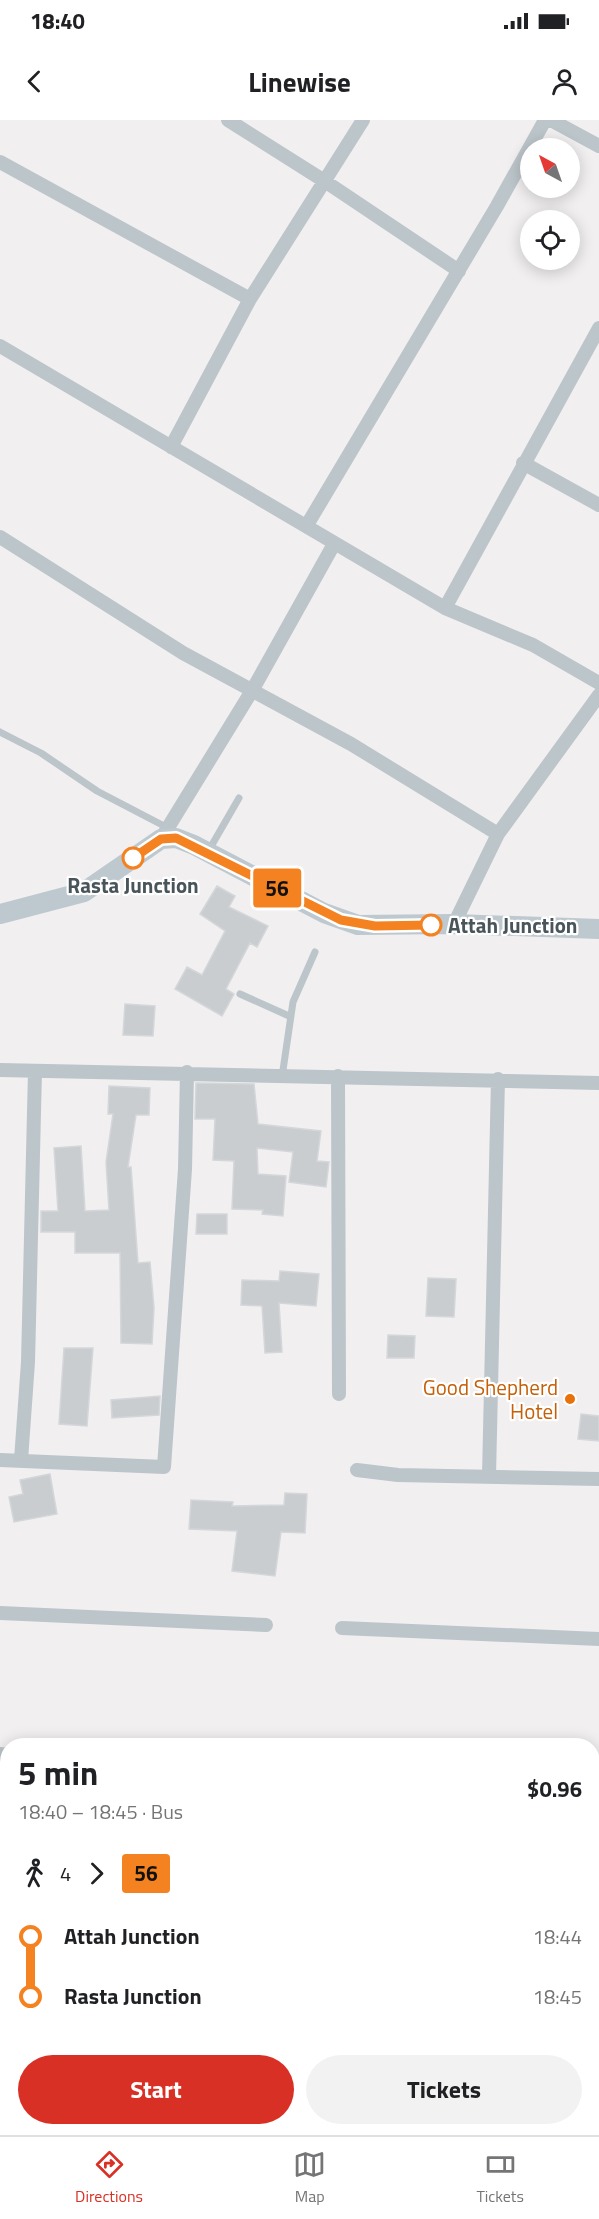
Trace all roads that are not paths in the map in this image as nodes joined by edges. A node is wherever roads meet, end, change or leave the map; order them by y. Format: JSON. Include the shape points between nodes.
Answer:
{"nodes":[{"id":1,"x":228,"y":120,"type":"edge"},
{"id":2,"x":363,"y":120,"type":"edge"},
{"id":3,"x":545,"y":120,"type":"edge"},
{"id":4,"x":551,"y":120,"type":"edge"},
{"id":5,"x":599,"y":146,"type":"edge"},
{"id":6,"x":0,"y":162,"type":"edge"},
{"id":7,"x":327,"y":182,"type":"junction"},
{"id":8,"x":459,"y":271,"type":"junction"},
{"id":9,"x":250,"y":299,"type":"junction"},
{"id":10,"x":599,"y":328,"type":"edge"},
{"id":11,"x":0,"y":346,"type":"edge"},
{"id":12,"x":171,"y":447,"type":"junction"},
{"id":13,"x":523,"y":463,"type":"junction"},
{"id":14,"x":599,"y":505,"type":"edge"},
{"id":15,"x":307,"y":525,"type":"junction"},
{"id":16,"x":0,"y":537,"type":"edge"},
{"id":17,"x":334,"y":544,"type":"junction"},
{"id":18,"x":445,"y":608,"type":"junction"},
{"id":19,"x":599,"y":683,"type":"edge"},
{"id":20,"x":253,"y":689,"type":"junction"},
{"id":21,"x":599,"y":695,"type":"edge"},
{"id":22,"x":0,"y":732,"type":"edge"},
{"id":23,"x":239,"y":798,"type":"dead end"},
{"id":24,"x":165,"y":833,"type":"junction"},
{"id":25,"x":498,"y":834,"type":"junction"},
{"id":26,"x":208,"y":852,"type":"junction"},
{"id":27,"x":0,"y":914,"type":"edge"},
{"id":28,"x":454,"y":924,"type":"junction"},
{"id":29,"x":599,"y":928,"type":"edge"},
{"id":30,"x":315,"y":952,"type":"dead end"},
{"id":31,"x":240,"y":994,"type":"dead end"},
{"id":32,"x":289,"y":1016,"type":"junction"},
{"id":33,"x":0,"y":1070,"type":"edge"},
{"id":34,"x":35,"y":1071,"type":"junction"},
{"id":35,"x":187,"y":1072,"type":"junction"},
{"id":36,"x":338,"y":1076,"type":"junction"},
{"id":37,"x":282,"y":1077,"type":"junction"},
{"id":38,"x":498,"y":1079,"type":"junction"},
{"id":39,"x":599,"y":1083,"type":"edge"},
{"id":40,"x":339,"y":1394,"type":"dead end"},
{"id":41,"x":0,"y":1460,"type":"edge"},
{"id":42,"x":21,"y":1460,"type":"junction"},
{"id":43,"x":357,"y":1470,"type":"dead end"},
{"id":44,"x":489,"y":1476,"type":"junction"},
{"id":45,"x":599,"y":1479,"type":"edge"},
{"id":46,"x":0,"y":1613,"type":"edge"},
{"id":47,"x":266,"y":1625,"type":"dead end"},
{"id":48,"x":342,"y":1628,"type":"dead end"},
{"id":49,"x":599,"y":1639,"type":"edge"}],
"edges":[{"from":1,"to":7,"type":"street"},
{"from":2,"to":7,"type":"street"},
{"from":3,"to":8,"type":"street"},
{"from":4,"to":5,"type":"street"},
{"from":6,"to":9,"type":"street"},
{"from":7,"to":8,"type":"street"},
{"from":7,"to":9,"type":"street"},
{"from":8,"to":15,"type":"street"},
{"from":9,"to":12,"type":"street"},
{"from":10,"to":13,"type":"street"},
{"from":11,"to":12,"type":"street"},
{"from":12,"to":15,"type":"street"},
{"from":13,"to":14,"type":"street"},
{"from":13,"to":18,"type":"street"},
{"from":15,"to":17,"type":"street"},
{"from":16,"to":20,"type":"street","via":[[183,653]]},
{"from":17,"to":18,"type":"street"},
{"from":17,"to":20,"type":"street"},
{"from":18,"to":19,"type":"street","via":[[533,645]]},
{"from":20,"to":24,"type":"street"},
{"from":20,"to":25,"type":"street"},
{"from":21,"to":25,"type":"street"},
{"from":22,"to":24,"type":"lane"},
{"from":23,"to":26,"type":"lane"},
{"from":24,"to":26,"type":"street"},
{"from":24,"to":27,"type":"street","via":[[84,892]]},
{"from":25,"to":28,"type":"street"},
{"from":26,"to":28,"type":"street","via":[[324,913],[358,925]]},
{"from":28,"to":29,"type":"street"},
{"from":30,"to":32,"type":"lane"},
{"from":31,"to":32,"type":"lane"},
{"from":32,"to":37,"type":"lane"},
{"from":33,"to":34,"type":"street"},
{"from":34,"to":35,"type":"street"},
{"from":34,"to":42,"type":"street","via":[[28,1351]]},
{"from":35,"to":37,"type":"street"},
{"from":35,"to":42,"type":"street","via":[[184,1181],[164,1467]]},
{"from":36,"to":37,"type":"street"},
{"from":36,"to":38,"type":"street"},
{"from":36,"to":40,"type":"street"},
{"from":38,"to":39,"type":"street"},
{"from":38,"to":44,"type":"street"},
{"from":41,"to":42,"type":"street"},
{"from":43,"to":44,"type":"street"},
{"from":44,"to":45,"type":"street"},
{"from":46,"to":47,"type":"street"},
{"from":48,"to":49,"type":"street"}]}
